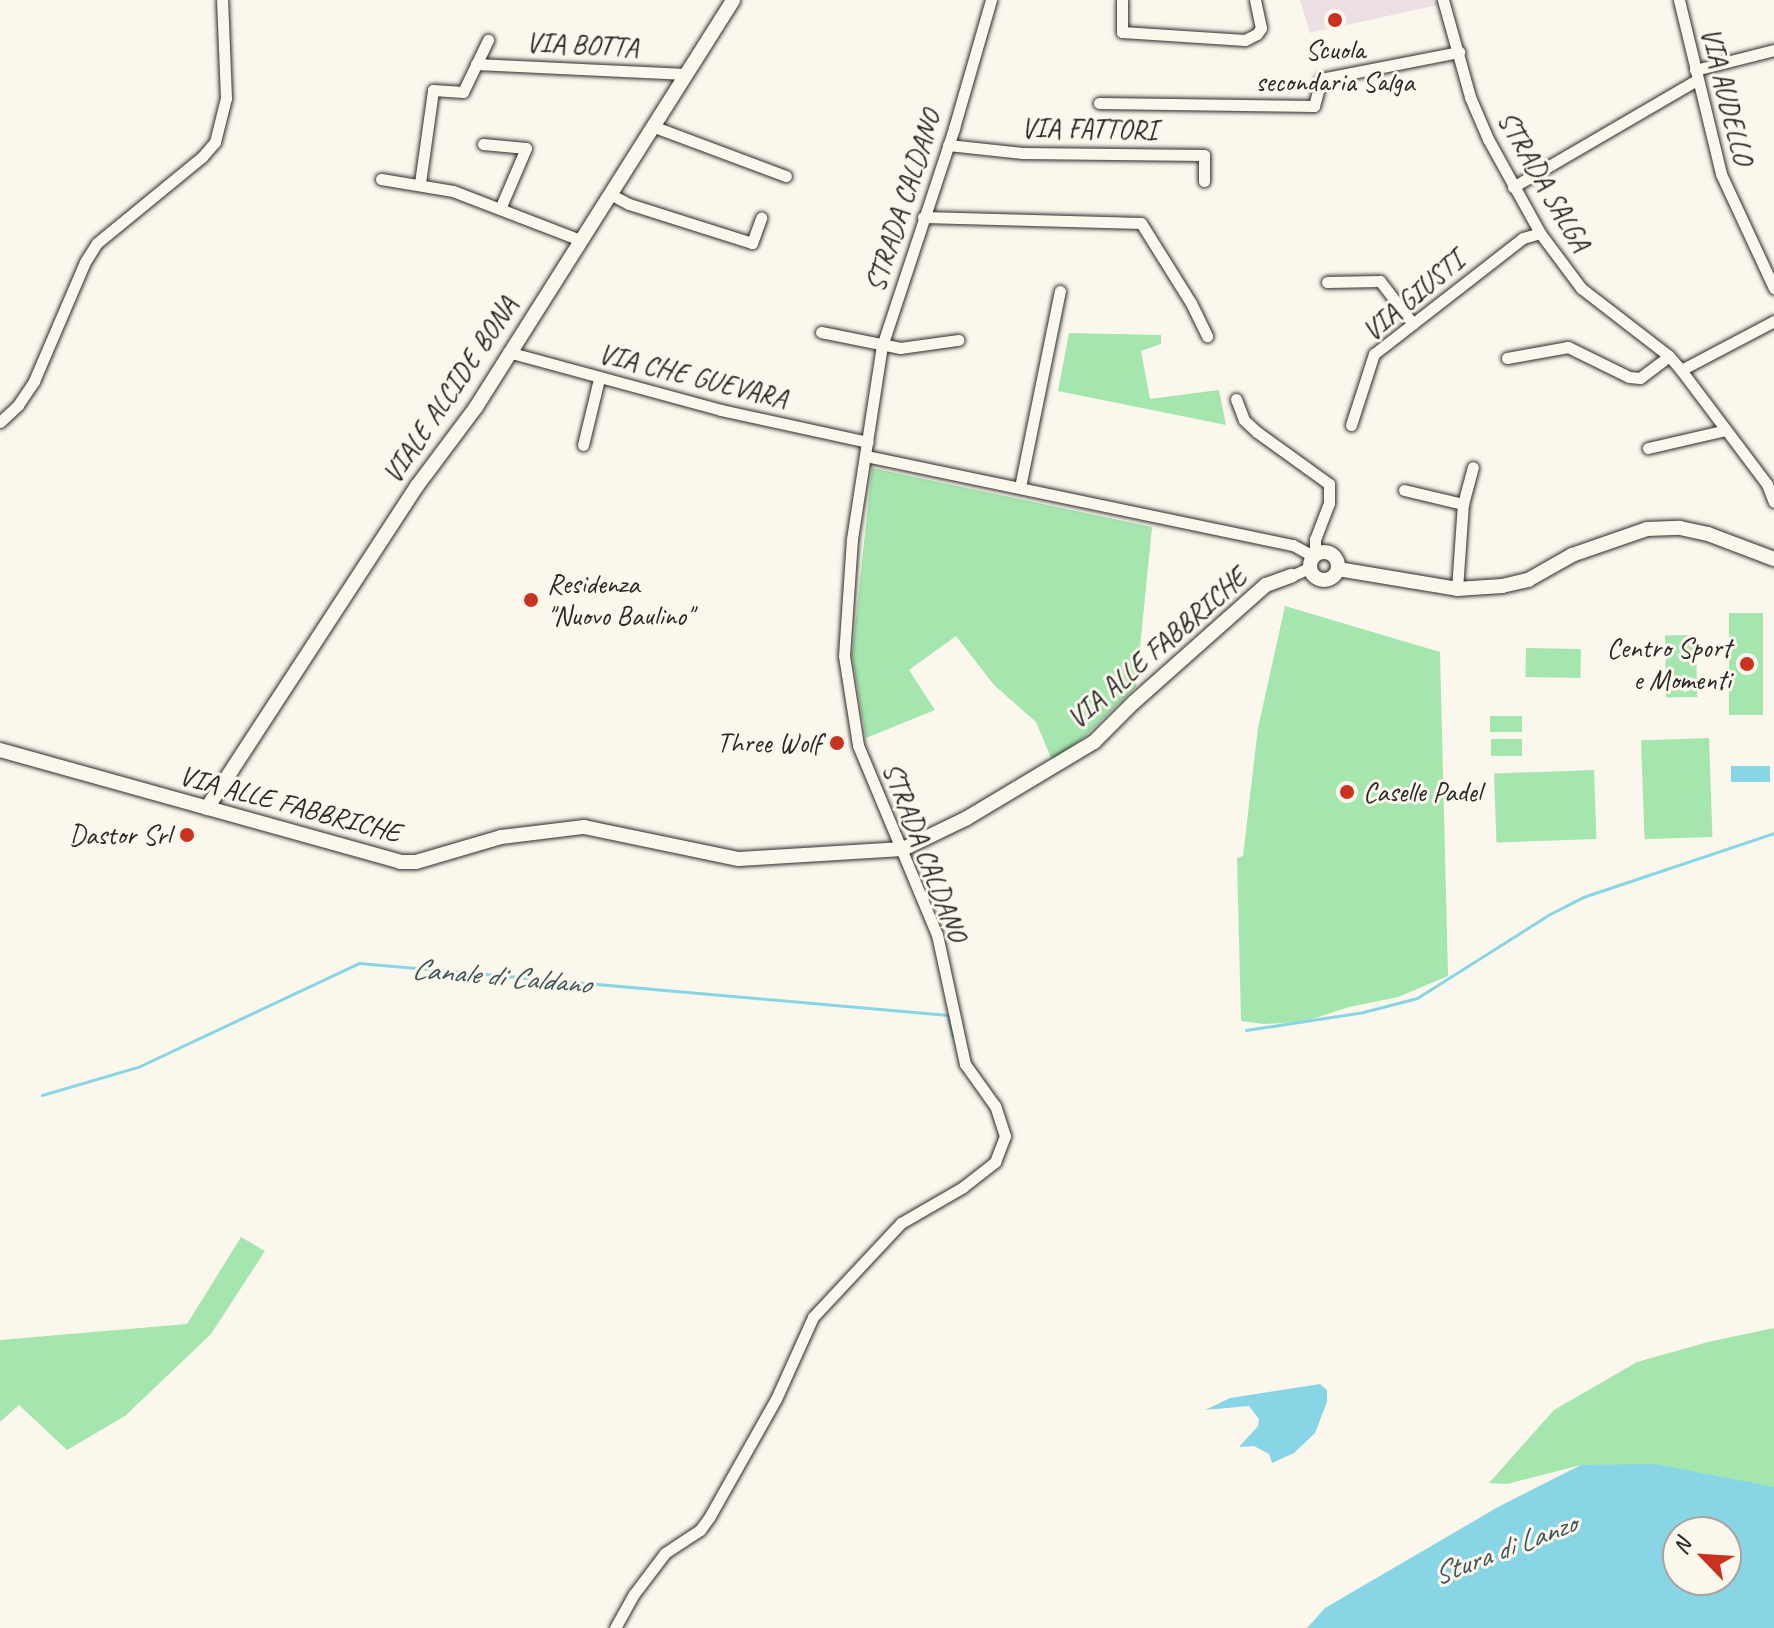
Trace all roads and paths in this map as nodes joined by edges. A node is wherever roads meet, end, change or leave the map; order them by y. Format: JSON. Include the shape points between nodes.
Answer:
{"nodes":[{"id":1,"x":222,"y":0,"type":"edge"},
{"id":2,"x":733,"y":0,"type":"edge"},
{"id":3,"x":991,"y":0,"type":"edge"},
{"id":4,"x":1122,"y":0,"type":"edge"},
{"id":5,"x":1255,"y":0,"type":"edge"},
{"id":6,"x":1443,"y":0,"type":"edge"},
{"id":7,"x":1679,"y":0,"type":"edge"},
{"id":8,"x":488,"y":40,"type":"dead end"},
{"id":9,"x":1774,"y":50,"type":"edge"},
{"id":10,"x":1459,"y":52,"type":"junction"},
{"id":11,"x":476,"y":64,"type":"junction"},
{"id":12,"x":686,"y":74,"type":"junction"},
{"id":13,"x":1696,"y":75,"type":"junction"},
{"id":14,"x":1099,"y":103,"type":"dead end"},
{"id":15,"x":652,"y":126,"type":"junction"},
{"id":16,"x":483,"y":144,"type":"dead end"},
{"id":17,"x":948,"y":145,"type":"junction"},
{"id":18,"x":786,"y":176,"type":"dead end"},
{"id":19,"x":381,"y":179,"type":"dead end"},
{"id":20,"x":1204,"y":181,"type":"dead end"},
{"id":21,"x":420,"y":183,"type":"junction"},
{"id":22,"x":1513,"y":187,"type":"junction"},
{"id":23,"x":610,"y":194,"type":"junction"},
{"id":24,"x":500,"y":209,"type":"junction"},
{"id":25,"x":923,"y":217,"type":"junction"},
{"id":26,"x":761,"y":218,"type":"dead end"},
{"id":27,"x":1540,"y":233,"type":"junction"},
{"id":28,"x":580,"y":240,"type":"junction"},
{"id":29,"x":1327,"y":282,"type":"dead end"},
{"id":30,"x":1774,"y":288,"type":"edge"},
{"id":31,"x":1060,"y":291,"type":"dead end"},
{"id":32,"x":1774,"y":321,"type":"edge"},
{"id":33,"x":1413,"y":324,"type":"junction"},
{"id":34,"x":821,"y":332,"type":"dead end"},
{"id":35,"x":1207,"y":336,"type":"dead end"},
{"id":36,"x":958,"y":340,"type":"dead end"},
{"id":37,"x":882,"y":346,"type":"junction"},
{"id":38,"x":508,"y":352,"type":"junction"},
{"id":39,"x":1669,"y":356,"type":"junction"},
{"id":40,"x":1507,"y":358,"type":"dead end"},
{"id":41,"x":1681,"y":370,"type":"junction"},
{"id":42,"x":599,"y":379,"type":"junction"},
{"id":43,"x":1236,"y":399,"type":"dead end"},
{"id":44,"x":0,"y":422,"type":"edge"},
{"id":45,"x":1351,"y":425,"type":"dead end"},
{"id":46,"x":1726,"y":430,"type":"junction"},
{"id":47,"x":868,"y":442,"type":"junction"},
{"id":48,"x":583,"y":445,"type":"dead end"},
{"id":49,"x":1648,"y":448,"type":"dead end"},
{"id":50,"x":866,"y":456,"type":"junction"},
{"id":51,"x":1473,"y":467,"type":"dead end"},
{"id":52,"x":1020,"y":487,"type":"junction"},
{"id":53,"x":1404,"y":490,"type":"dead end"},
{"id":54,"x":1774,"y":502,"type":"edge"},
{"id":55,"x":1463,"y":504,"type":"junction"},
{"id":56,"x":1312,"y":559,"type":"junction"},
{"id":57,"x":1774,"y":559,"type":"edge"},
{"id":58,"x":1338,"y":569,"type":"junction"},
{"id":59,"x":1291,"y":576,"type":"joint"},
{"id":60,"x":1457,"y":589,"type":"junction"},
{"id":61,"x":0,"y":750,"type":"edge"},
{"id":62,"x":207,"y":808,"type":"junction"},
{"id":63,"x":903,"y":849,"type":"junction"},
{"id":64,"x":615,"y":1628,"type":"edge"}],
"edges":[{"from":1,"to":44,"type":"street","via":[[226,98],[215,142],[97,243],[34,381]]},
{"from":2,"to":12,"type":"street","name":"VIALE ALCIDE BONA"},
{"from":3,"to":17,"type":"street","name":"STRADA CALDANO"},
{"from":4,"to":5,"type":"street","via":[[1122,32],[1245,40],[1261,28]]},
{"from":6,"to":10,"type":"street","name":"STRADA SALGA"},
{"from":7,"to":13,"type":"street","name":"VIA AUDELLO"},
{"from":8,"to":11,"type":"street"},
{"from":9,"to":13,"type":"street"},
{"from":10,"to":14,"type":"street","via":[[1321,79],[1314,106]]},
{"from":10,"to":22,"type":"street","name":"STRADA SALGA","via":[[1470,97]]},
{"from":11,"to":12,"type":"street","name":"VIA BOTTA"},
{"from":11,"to":21,"type":"street","via":[[463,92],[433,90]]},
{"from":12,"to":15,"type":"street","name":"VIALE ALCIDE BONA"},
{"from":13,"to":22,"type":"street"},
{"from":13,"to":30,"type":"street","name":"VIA AUDELLO","via":[[1728,195]]},
{"from":15,"to":18,"type":"street"},
{"from":15,"to":23,"type":"street","name":"VIALE ALCIDE BONA"},
{"from":16,"to":24,"type":"street","via":[[526,148]]},
{"from":17,"to":20,"type":"street","name":"VIA FATTORI","via":[[1023,153],[1204,155]]},
{"from":17,"to":25,"type":"street","name":"STRADA CALDANO"},
{"from":19,"to":21,"type":"street"},
{"from":21,"to":24,"type":"street"},
{"from":22,"to":27,"type":"street","name":"STRADA SALGA"},
{"from":23,"to":26,"type":"street","via":[[752,243]]},
{"from":23,"to":28,"type":"street","name":"VIALE ALCIDE BONA"},
{"from":24,"to":28,"type":"street"},
{"from":25,"to":35,"type":"street","via":[[1141,223]]},
{"from":25,"to":37,"type":"street","name":"STRADA CALDANO"},
{"from":27,"to":33,"type":"street","name":"VIA GIUSTI","via":[[1523,238]]},
{"from":27,"to":39,"type":"street","name":"STRADA SALGA","via":[[1581,288]]},
{"from":28,"to":38,"type":"street","name":"VIALE ALCIDE BONA"},
{"from":29,"to":33,"type":"street","via":[[1380,281]]},
{"from":31,"to":52,"type":"street"},
{"from":32,"to":41,"type":"street"},
{"from":33,"to":45,"type":"street","name":"VIA GIUSTI","via":[[1374,354]]},
{"from":34,"to":37,"type":"street"},
{"from":36,"to":37,"type":"street"},
{"from":37,"to":47,"type":"street","name":"STRADA CALDANO"},
{"from":38,"to":42,"type":"street","name":"VIA CHE GUEVARA"},
{"from":38,"to":62,"type":"street","name":"VIALE ALCIDE BONA"},
{"from":39,"to":40,"type":"street","via":[[1640,378],[1568,347]]},
{"from":39,"to":41,"type":"street","name":"STRADA SALGA"},
{"from":41,"to":46,"type":"street","name":"STRADA SALGA"},
{"from":42,"to":47,"type":"street","name":"VIA CHE GUEVARA"},
{"from":42,"to":48,"type":"street"},
{"from":43,"to":56,"type":"street","via":[[1244,420],[1257,432],[1329,484],[1329,503]]},
{"from":46,"to":49,"type":"street"},
{"from":46,"to":54,"type":"street","name":"STRADA SALGA","via":[[1767,484]]},
{"from":47,"to":50,"type":"street","name":"STRADA CALDANO"},
{"from":50,"to":52,"type":"street"},
{"from":50,"to":63,"type":"street","name":"STRADA CALDANO","via":[[852,539],[844,656],[858,745]]},
{"from":51,"to":55,"type":"street"},
{"from":52,"to":56,"type":"street","via":[[1293,545]]},
{"from":53,"to":55,"type":"street"},
{"from":55,"to":60,"type":"street"},
{"from":56,"to":58,"type":"street","via":[[1332,553]]},
{"from":56,"to":58,"type":"street","via":[[1312,574],[1323,580]]},
{"from":56,"to":59,"type":"street"},
{"from":57,"to":60,"type":"street","via":[[1708,534],[1647,529],[1572,555],[1528,580]]},
{"from":58,"to":60,"type":"street"},
{"from":59,"to":63,"type":"street","name":"VIA ALLE FABBRICHE","via":[[1266,585],[1094,742],[967,818]]},
{"from":61,"to":62,"type":"street","name":"VIA ALLE FABBRICHE"},
{"from":62,"to":63,"type":"street","name":"VIA ALLE FABBRICHE","via":[[400,862],[501,837],[584,827],[739,859]]},
{"from":63,"to":64,"type":"street","name":"STRADA CALDANO","via":[[937,935],[965,1064],[995,1106],[1005,1136],[995,1162],[901,1223],[813,1317],[776,1399],[710,1516],[700,1530],[665,1553]]}]}
